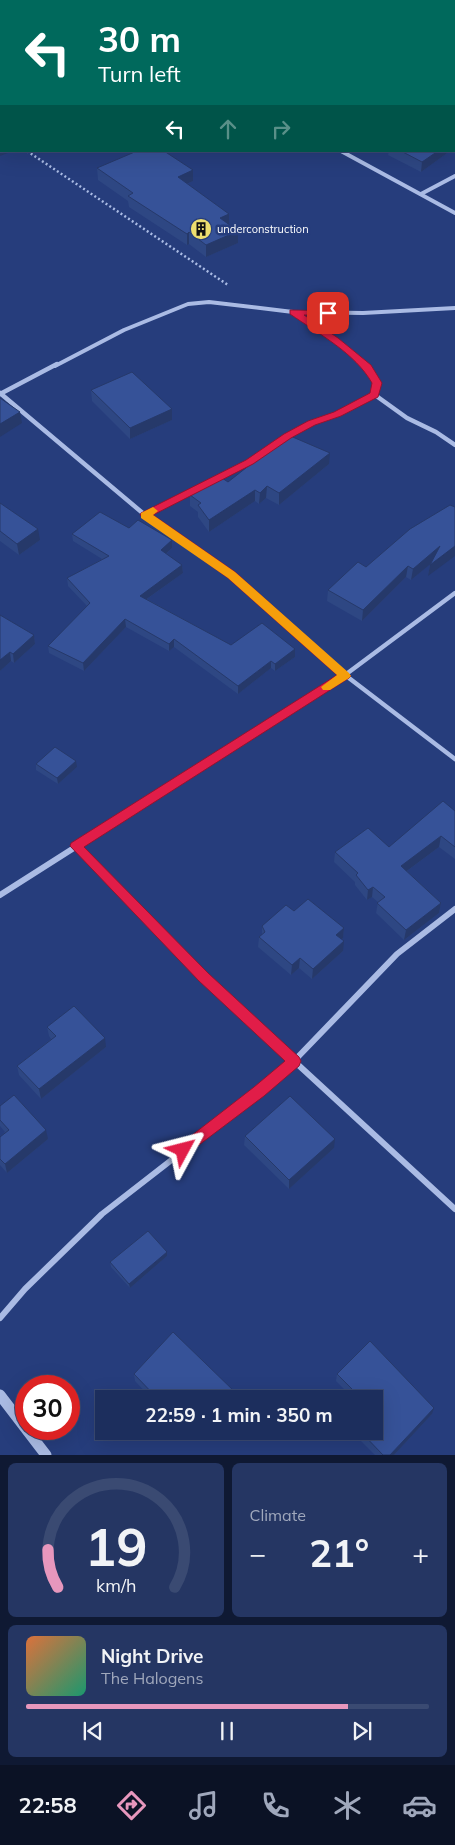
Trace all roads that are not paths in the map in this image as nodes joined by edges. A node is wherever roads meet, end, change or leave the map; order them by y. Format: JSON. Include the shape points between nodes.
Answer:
{"nodes":[{"id":1,"x":343,"y":152,"type":"edge"},
{"id":2,"x":455,"y":176,"type":"edge"},
{"id":3,"x":421,"y":194,"type":"junction"},
{"id":4,"x":455,"y":213,"type":"edge"},
{"id":5,"x":455,"y":308,"type":"edge"},
{"id":6,"x":293,"y":312,"type":"junction"},
{"id":7,"x":0,"y":393,"type":"edge"},
{"id":8,"x":375,"y":394,"type":"junction"},
{"id":9,"x":455,"y":445,"type":"edge"},
{"id":10,"x":145,"y":515,"type":"junction"},
{"id":11,"x":455,"y":593,"type":"edge"},
{"id":12,"x":345,"y":676,"type":"junction"},
{"id":13,"x":455,"y":759,"type":"edge"},
{"id":14,"x":76,"y":846,"type":"junction"},
{"id":15,"x":0,"y":895,"type":"edge"},
{"id":16,"x":455,"y":909,"type":"edge"},
{"id":17,"x":294,"y":1061,"type":"junction"},
{"id":18,"x":455,"y":1209,"type":"edge"},
{"id":19,"x":0,"y":1318,"type":"edge"},
{"id":20,"x":0,"y":1395,"type":"edge"},
{"id":21,"x":46,"y":1455,"type":"edge"}],
"edges":[{"from":1,"to":3,"type":"street"},
{"from":2,"to":3,"type":"street"},
{"from":3,"to":4,"type":"street"},
{"from":5,"to":6,"type":"street","via":[[363,313]]},
{"from":6,"to":7,"type":"street","via":[[209,302],[188,304],[124,330]]},
{"from":6,"to":8,"type":"street","via":[[368,368],[377,383]]},
{"from":7,"to":10,"type":"street"},
{"from":8,"to":9,"type":"street","via":[[407,418]]},
{"from":8,"to":10,"type":"street","via":[[338,414],[311,423],[249,462]]},
{"from":10,"to":12,"type":"street","via":[[232,575]]},
{"from":11,"to":12,"type":"street"},
{"from":12,"to":13,"type":"street"},
{"from":12,"to":14,"type":"street"},
{"from":14,"to":15,"type":"street"},
{"from":14,"to":17,"type":"street","via":[[204,977]]},
{"from":16,"to":17,"type":"street","via":[[391,960]]},
{"from":17,"to":18,"type":"street"},
{"from":17,"to":19,"type":"street","via":[[102,1214]]},
{"from":20,"to":21,"type":"street"}]}
